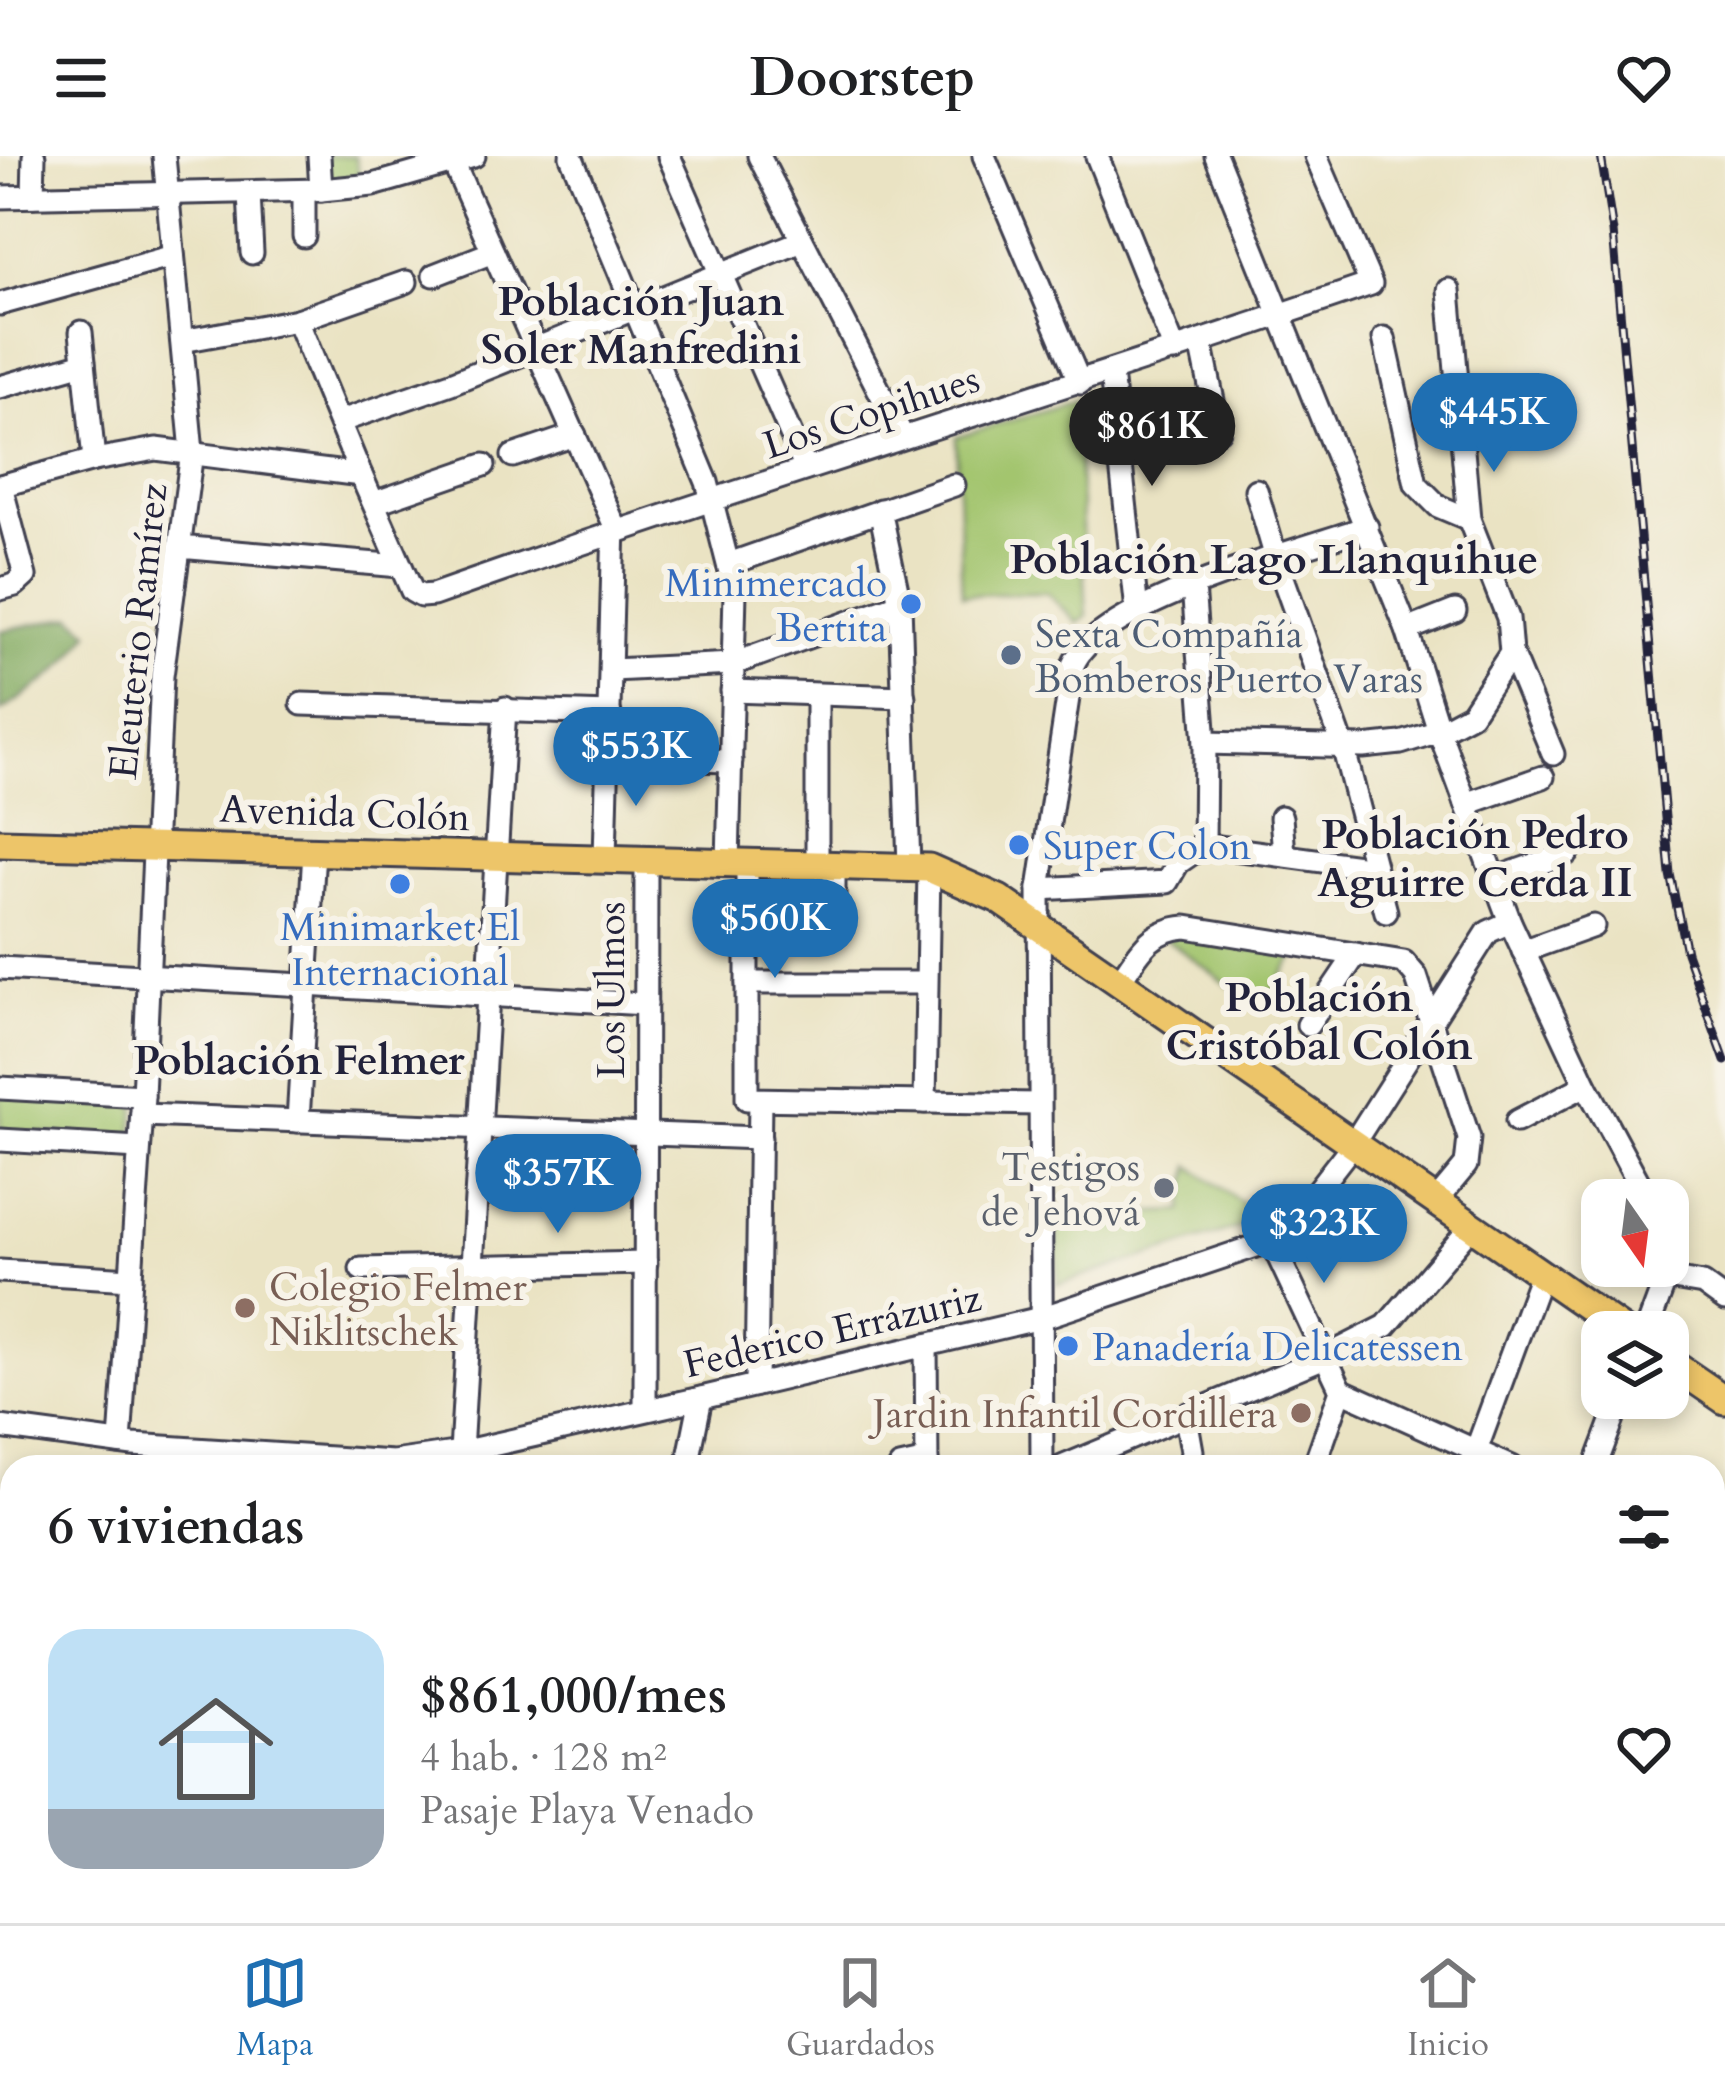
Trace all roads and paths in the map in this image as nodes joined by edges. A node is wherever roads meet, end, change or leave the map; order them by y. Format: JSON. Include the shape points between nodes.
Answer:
{"nodes":[{"id":1,"x":34,"y":156,"type":"edge"},
{"id":2,"x":164,"y":156,"type":"edge"},
{"id":3,"x":319,"y":156,"type":"edge"},
{"id":4,"x":571,"y":156,"type":"edge"},
{"id":5,"x":669,"y":156,"type":"edge"},
{"id":6,"x":760,"y":156,"type":"edge"},
{"id":7,"x":984,"y":156,"type":"edge"},
{"id":8,"x":1097,"y":156,"type":"edge"},
{"id":9,"x":1216,"y":156,"type":"edge"},
{"id":10,"x":1316,"y":156,"type":"edge"},
{"id":11,"x":464,"y":159,"type":"edge"},
{"id":12,"x":418,"y":164,"type":"edge"},
{"id":13,"x":312,"y":191,"type":"junction"},
{"id":14,"x":167,"y":193,"type":"junction"},
{"id":15,"x":249,"y":193,"type":"junction"},
{"id":16,"x":33,"y":196,"type":"junction"},
{"id":17,"x":0,"y":197,"type":"edge"},
{"id":18,"x":304,"y":236,"type":"dead end"},
{"id":19,"x":802,"y":241,"type":"junction"},
{"id":20,"x":493,"y":252,"type":"junction"},
{"id":21,"x":252,"y":253,"type":"dead end"},
{"id":22,"x":173,"y":256,"type":"junction"},
{"id":23,"x":720,"y":274,"type":"junction"},
{"id":24,"x":434,"y":275,"type":"dead end"},
{"id":25,"x":406,"y":282,"type":"dead end"},
{"id":26,"x":1449,"y":290,"type":"dead end"},
{"id":27,"x":0,"y":304,"type":"edge"},
{"id":28,"x":632,"y":310,"type":"junction"},
{"id":29,"x":1278,"y":316,"type":"junction"},
{"id":30,"x":297,"y":320,"type":"junction"},
{"id":31,"x":81,"y":332,"type":"dead end"},
{"id":32,"x":1384,"y":338,"type":"dead end"},
{"id":33,"x":182,"y":341,"type":"junction"},
{"id":34,"x":1201,"y":342,"type":"junction"},
{"id":35,"x":536,"y":348,"type":"junction"},
{"id":36,"x":1174,"y":351,"type":"junction"},
{"id":37,"x":84,"y":363,"type":"junction"},
{"id":38,"x":1111,"y":373,"type":"junction"},
{"id":39,"x":1080,"y":383,"type":"junction"},
{"id":40,"x":0,"y":387,"type":"edge"},
{"id":41,"x":341,"y":421,"type":"junction"},
{"id":42,"x":1219,"y":430,"type":"dead end"},
{"id":43,"x":575,"y":435,"type":"junction"},
{"id":44,"x":903,"y":437,"type":"junction"},
{"id":45,"x":192,"y":452,"type":"junction"},
{"id":46,"x":513,"y":457,"type":"dead end"},
{"id":47,"x":94,"y":460,"type":"junction"},
{"id":48,"x":484,"y":465,"type":"dead end"},
{"id":49,"x":806,"y":469,"type":"junction"},
{"id":50,"x":361,"y":475,"type":"junction"},
{"id":51,"x":954,"y":485,"type":"dead end"},
{"id":52,"x":1,"y":486,"type":"edge"},
{"id":53,"x":1256,"y":490,"type":"dead end"},
{"id":54,"x":710,"y":500,"type":"junction"},
{"id":55,"x":374,"y":503,"type":"junction"},
{"id":56,"x":880,"y":510,"type":"junction"},
{"id":57,"x":1469,"y":519,"type":"junction"},
{"id":58,"x":1367,"y":527,"type":"junction"},
{"id":59,"x":616,"y":532,"type":"junction"},
{"id":60,"x":178,"y":547,"type":"junction"},
{"id":61,"x":1276,"y":558,"type":"junction"},
{"id":62,"x":729,"y":564,"type":"junction"},
{"id":63,"x":400,"y":566,"type":"junction"},
{"id":64,"x":1193,"y":586,"type":"junction"},
{"id":65,"x":0,"y":589,"type":"edge"},
{"id":66,"x":900,"y":604,"type":"junction"},
{"id":67,"x":1137,"y":611,"type":"junction"},
{"id":68,"x":1455,"y":611,"type":"dead end"},
{"id":69,"x":1407,"y":630,"type":"junction"},
{"id":70,"x":1511,"y":653,"type":"junction"},
{"id":71,"x":733,"y":664,"type":"junction"},
{"id":72,"x":612,"y":670,"type":"junction"},
{"id":73,"x":733,"y":691,"type":"junction"},
{"id":74,"x":818,"y":696,"type":"junction"},
{"id":75,"x":904,"y":697,"type":"junction"},
{"id":76,"x":302,"y":704,"type":"dead end"},
{"id":77,"x":505,"y":708,"type":"junction"},
{"id":78,"x":610,"y":714,"type":"junction"},
{"id":79,"x":1439,"y":731,"type":"junction"},
{"id":80,"x":1205,"y":743,"type":"junction"},
{"id":81,"x":1343,"y":746,"type":"junction"},
{"id":82,"x":1553,"y":754,"type":"dead end"},
{"id":83,"x":609,"y":758,"type":"junction"},
{"id":84,"x":730,"y":761,"type":"junction"},
{"id":85,"x":1543,"y":777,"type":"dead end"},
{"id":86,"x":1466,"y":804,"type":"junction"},
{"id":87,"x":1281,"y":817,"type":"dead end"},
{"id":88,"x":0,"y":843,"type":"edge"},
{"id":89,"x":154,"y":845,"type":"junction"},
{"id":90,"x":1204,"y":845,"type":"junction"},
{"id":91,"x":314,"y":851,"type":"junction"},
{"id":92,"x":1284,"y":854,"type":"junction"},
{"id":93,"x":1568,"y":854,"type":"dead end"},
{"id":94,"x":496,"y":856,"type":"junction"},
{"id":95,"x":605,"y":858,"type":"junction"},
{"id":96,"x":646,"y":860,"type":"junction"},
{"id":97,"x":738,"y":862,"type":"junction"},
{"id":98,"x":826,"y":864,"type":"junction"},
{"id":99,"x":919,"y":867,"type":"junction"},
{"id":100,"x":1374,"y":868,"type":"junction"},
{"id":101,"x":1494,"y":879,"type":"junction"},
{"id":102,"x":1039,"y":889,"type":"junction"},
{"id":103,"x":1386,"y":912,"type":"dead end"},
{"id":104,"x":833,"y":922,"type":"dead end"},
{"id":105,"x":1510,"y":922,"type":"junction"},
{"id":106,"x":1593,"y":926,"type":"dead end"},
{"id":107,"x":1038,"y":927,"type":"junction"},
{"id":108,"x":1522,"y":951,"type":"junction"},
{"id":109,"x":1356,"y":954,"type":"junction"},
{"id":110,"x":0,"y":968,"type":"edge"},
{"id":111,"x":148,"y":976,"type":"junction"},
{"id":112,"x":747,"y":982,"type":"junction"},
{"id":113,"x":1120,"y":982,"type":"junction"},
{"id":114,"x":926,"y":983,"type":"junction"},
{"id":115,"x":306,"y":988,"type":"junction"},
{"id":116,"x":488,"y":996,"type":"junction"},
{"id":117,"x":646,"y":1004,"type":"junction"},
{"id":118,"x":1430,"y":1019,"type":"junction"},
{"id":119,"x":1308,"y":1025,"type":"dead end"},
{"id":120,"x":1586,"y":1084,"type":"junction"},
{"id":121,"x":0,"y":1088,"type":"edge"},
{"id":122,"x":753,"y":1100,"type":"junction"},
{"id":123,"x":925,"y":1102,"type":"junction"},
{"id":124,"x":1039,"y":1103,"type":"junction"},
{"id":125,"x":142,"y":1106,"type":"junction"},
{"id":126,"x":1517,"y":1120,"type":"dead end"},
{"id":127,"x":298,"y":1121,"type":"junction"},
{"id":128,"x":481,"y":1129,"type":"junction"},
{"id":129,"x":646,"y":1135,"type":"junction"},
{"id":130,"x":760,"y":1138,"type":"junction"},
{"id":131,"x":0,"y":1140,"type":"edge"},
{"id":132,"x":1353,"y":1144,"type":"junction"},
{"id":133,"x":139,"y":1148,"type":"junction"},
{"id":134,"x":1637,"y":1179,"type":"edge"},
{"id":135,"x":1436,"y":1201,"type":"junction"},
{"id":136,"x":1472,"y":1225,"type":"junction"},
{"id":137,"x":1271,"y":1241,"type":"junction"},
{"id":138,"x":646,"y":1263,"type":"junction"},
{"id":139,"x":472,"y":1267,"type":"junction"},
{"id":140,"x":361,"y":1269,"type":"dead end"},
{"id":141,"x":0,"y":1271,"type":"edge"},
{"id":142,"x":1541,"y":1274,"type":"junction"},
{"id":143,"x":131,"y":1279,"type":"junction"},
{"id":144,"x":1689,"y":1282,"type":"edge"},
{"id":145,"x":1725,"y":1300,"type":"edge"},
{"id":146,"x":1595,"y":1311,"type":"edge"},
{"id":147,"x":1041,"y":1318,"type":"junction"},
{"id":148,"x":926,"y":1345,"type":"junction"},
{"id":149,"x":1327,"y":1356,"type":"junction"},
{"id":150,"x":1689,"y":1375,"type":"edge"},
{"id":151,"x":756,"y":1384,"type":"junction"},
{"id":152,"x":1341,"y":1390,"type":"junction"},
{"id":153,"x":701,"y":1398,"type":"junction"},
{"id":154,"x":1725,"y":1400,"type":"edge"},
{"id":155,"x":645,"y":1409,"type":"junction"},
{"id":156,"x":1186,"y":1417,"type":"junction"},
{"id":157,"x":1613,"y":1419,"type":"edge"},
{"id":158,"x":0,"y":1427,"type":"edge"},
{"id":159,"x":120,"y":1444,"type":"junction"},
{"id":160,"x":461,"y":1452,"type":"junction"},
{"id":161,"x":263,"y":1455,"type":"edge"},
{"id":162,"x":445,"y":1455,"type":"edge"},
{"id":163,"x":689,"y":1455,"type":"edge"},
{"id":164,"x":927,"y":1455,"type":"edge"},
{"id":165,"x":1042,"y":1455,"type":"edge"},
{"id":166,"x":1092,"y":1455,"type":"edge"},
{"id":167,"x":1192,"y":1455,"type":"edge"},
{"id":168,"x":1318,"y":1455,"type":"edge"},
{"id":169,"x":1463,"y":1455,"type":"edge"},
{"id":170,"x":1474,"y":1455,"type":"edge"},
{"id":171,"x":1600,"y":1455,"type":"edge"}],
"edges":[{"from":1,"to":16,"type":"street"},
{"from":2,"to":14,"type":"street","name":"Eleuterio Ramírez"},
{"from":3,"to":13,"type":"street"},
{"from":4,"to":28,"type":"street"},
{"from":5,"to":23,"type":"street"},
{"from":6,"to":19,"type":"street"},
{"from":7,"to":39,"type":"street"},
{"from":8,"to":36,"type":"street"},
{"from":9,"to":29,"type":"street"},
{"from":10,"to":29,"type":"street","name":"Los Copihues","via":[[1371,284]]},
{"from":11,"to":12,"type":"street"},
{"from":11,"to":20,"type":"street"},
{"from":12,"to":13,"type":"street","via":[[374,185]]},
{"from":13,"to":15,"type":"street"},
{"from":13,"to":18,"type":"street"},
{"from":14,"to":15,"type":"street"},
{"from":14,"to":16,"type":"street"},
{"from":14,"to":22,"type":"street","name":"Eleuterio Ramírez"},
{"from":15,"to":21,"type":"street"},
{"from":16,"to":17,"type":"street"},
{"from":19,"to":23,"type":"street"},
{"from":19,"to":44,"type":"street"},
{"from":20,"to":24,"type":"street"},
{"from":20,"to":35,"type":"street"},
{"from":22,"to":27,"type":"street"},
{"from":22,"to":33,"type":"street","name":"Eleuterio Ramírez"},
{"from":23,"to":28,"type":"street"},
{"from":23,"to":49,"type":"street"},
{"from":25,"to":30,"type":"street"},
{"from":26,"to":57,"type":"street"},
{"from":28,"to":35,"type":"street"},
{"from":28,"to":54,"type":"street"},
{"from":29,"to":34,"type":"street","name":"Los Copihues"},
{"from":29,"to":58,"type":"street"},
{"from":30,"to":33,"type":"street"},
{"from":30,"to":41,"type":"street"},
{"from":31,"to":37,"type":"street"},
{"from":32,"to":57,"type":"street","via":[[1416,484],[1438,506]]},
{"from":33,"to":45,"type":"street","name":"Eleuterio Ramírez"},
{"from":34,"to":36,"type":"street","name":"Los Copihues"},
{"from":34,"to":42,"type":"street"},
{"from":35,"to":41,"type":"street"},
{"from":35,"to":43,"type":"street"},
{"from":36,"to":38,"type":"street","name":"Los Copihues"},
{"from":37,"to":40,"type":"street"},
{"from":37,"to":47,"type":"street"},
{"from":38,"to":39,"type":"street","name":"Los Copihues"},
{"from":38,"to":67,"type":"street"},
{"from":39,"to":44,"type":"street","name":"Los Copihues"},
{"from":41,"to":50,"type":"street"},
{"from":43,"to":46,"type":"street"},
{"from":43,"to":59,"type":"street"},
{"from":44,"to":49,"type":"street","name":"Los Copihues"},
{"from":45,"to":47,"type":"street"},
{"from":45,"to":50,"type":"street"},
{"from":45,"to":60,"type":"street","name":"Eleuterio Ramírez"},
{"from":47,"to":52,"type":"street"},
{"from":48,"to":55,"type":"street"},
{"from":49,"to":54,"type":"street","name":"Los Copihues"},
{"from":50,"to":55,"type":"street"},
{"from":51,"to":56,"type":"street"},
{"from":52,"to":65,"type":"street","via":[[25,576]]},
{"from":53,"to":61,"type":"street"},
{"from":54,"to":59,"type":"street","name":"Los Copihues"},
{"from":54,"to":62,"type":"street"},
{"from":55,"to":63,"type":"street"},
{"from":56,"to":62,"type":"street"},
{"from":56,"to":66,"type":"street"},
{"from":57,"to":70,"type":"street","via":[[1508,618]]},
{"from":58,"to":61,"type":"street"},
{"from":58,"to":69,"type":"street"},
{"from":59,"to":63,"type":"street","name":"Los Copihues","via":[[427,597],[412,591]]},
{"from":59,"to":72,"type":"street"},
{"from":60,"to":63,"type":"street"},
{"from":60,"to":89,"type":"street","name":"Eleuterio Ramírez"},
{"from":61,"to":64,"type":"street"},
{"from":61,"to":81,"type":"street"},
{"from":62,"to":71,"type":"street"},
{"from":64,"to":67,"type":"street"},
{"from":64,"to":80,"type":"street"},
{"from":66,"to":71,"type":"street"},
{"from":66,"to":75,"type":"street"},
{"from":67,"to":102,"type":"street","via":[[1099,631],[1073,665]]},
{"from":68,"to":69,"type":"street"},
{"from":69,"to":79,"type":"street"},
{"from":70,"to":79,"type":"street","via":[[1471,714]]},
{"from":70,"to":82,"type":"street"},
{"from":71,"to":72,"type":"street"},
{"from":71,"to":73,"type":"street"},
{"from":72,"to":78,"type":"street"},
{"from":73,"to":74,"type":"street"},
{"from":73,"to":84,"type":"street"},
{"from":74,"to":75,"type":"street"},
{"from":74,"to":98,"type":"street"},
{"from":75,"to":99,"type":"street"},
{"from":76,"to":77,"type":"street"},
{"from":77,"to":78,"type":"street"},
{"from":77,"to":94,"type":"street"},
{"from":78,"to":83,"type":"street"},
{"from":79,"to":81,"type":"street"},
{"from":79,"to":86,"type":"street"},
{"from":80,"to":81,"type":"street"},
{"from":80,"to":90,"type":"street"},
{"from":81,"to":100,"type":"street"},
{"from":83,"to":84,"type":"street"},
{"from":83,"to":95,"type":"street"},
{"from":84,"to":97,"type":"street"},
{"from":85,"to":86,"type":"street"},
{"from":86,"to":101,"type":"street"},
{"from":87,"to":92,"type":"street"},
{"from":88,"to":89,"type":"main road","name":"Avenida Colón"},
{"from":89,"to":91,"type":"main road","name":"Avenida Colón"},
{"from":89,"to":111,"type":"street","name":"Eleuterio Ramírez"},
{"from":90,"to":92,"type":"street"},
{"from":90,"to":102,"type":"street","via":[[1167,882]]},
{"from":91,"to":94,"type":"main road","name":"Avenida Colón"},
{"from":91,"to":115,"type":"street"},
{"from":92,"to":100,"type":"street"},
{"from":93,"to":101,"type":"street"},
{"from":94,"to":95,"type":"main road","name":"Avenida Colón"},
{"from":94,"to":116,"type":"street"},
{"from":95,"to":96,"type":"main road","name":"Avenida Colón"},
{"from":96,"to":97,"type":"main road","name":"Avenida Colón"},
{"from":96,"to":117,"type":"street","name":"Los Ulmos"},
{"from":97,"to":98,"type":"main road","name":"Avenida Colón"},
{"from":97,"to":112,"type":"street"},
{"from":98,"to":99,"type":"main road","name":"Avenida Colón"},
{"from":98,"to":104,"type":"street"},
{"from":99,"to":107,"type":"main road","name":"Avenida Colón","via":[[981,889]]},
{"from":99,"to":114,"type":"street"},
{"from":100,"to":103,"type":"street"},
{"from":101,"to":105,"type":"street"},
{"from":102,"to":107,"type":"street"},
{"from":105,"to":108,"type":"street"},
{"from":105,"to":118,"type":"street","name":"Federico Errázuriz","via":[[1488,932]]},
{"from":106,"to":108,"type":"street"},
{"from":107,"to":113,"type":"main road","name":"Avenida Colón"},
{"from":107,"to":124,"type":"street"},
{"from":108,"to":120,"type":"street"},
{"from":109,"to":113,"type":"street","via":[[1168,928],[1147,941]]},
{"from":109,"to":118,"type":"street","via":[[1410,967]]},
{"from":109,"to":119,"type":"street"},
{"from":110,"to":111,"type":"street"},
{"from":111,"to":115,"type":"street"},
{"from":111,"to":125,"type":"street","name":"Eleuterio Ramírez"},
{"from":112,"to":114,"type":"street"},
{"from":112,"to":122,"type":"street"},
{"from":113,"to":132,"type":"main road","name":"Avenida Colón"},
{"from":114,"to":123,"type":"street"},
{"from":115,"to":116,"type":"street"},
{"from":115,"to":127,"type":"street"},
{"from":116,"to":117,"type":"street"},
{"from":116,"to":128,"type":"street"},
{"from":117,"to":129,"type":"street","name":"Los Ulmos"},
{"from":118,"to":132,"type":"street","name":"Federico Errázuriz"},
{"from":118,"to":135,"type":"street","via":[[1470,1150]]},
{"from":120,"to":126,"type":"street"},
{"from":120,"to":134,"type":"street"},
{"from":121,"to":125,"type":"street"},
{"from":122,"to":123,"type":"street"},
{"from":122,"to":130,"type":"street"},
{"from":123,"to":124,"type":"street"},
{"from":124,"to":147,"type":"street"},
{"from":125,"to":127,"type":"street"},
{"from":125,"to":133,"type":"street","name":"Eleuterio Ramírez"},
{"from":127,"to":128,"type":"street"},
{"from":128,"to":129,"type":"street"},
{"from":128,"to":139,"type":"street"},
{"from":129,"to":130,"type":"street"},
{"from":129,"to":138,"type":"street","name":"Los Ulmos"},
{"from":130,"to":151,"type":"street"},
{"from":131,"to":133,"type":"street"},
{"from":132,"to":135,"type":"main road","name":"Avenida Colón"},
{"from":132,"to":137,"type":"street","name":"Federico Errázuriz"},
{"from":133,"to":143,"type":"street","name":"Eleuterio Ramírez"},
{"from":135,"to":136,"type":"main road","name":"Avenida Colón"},
{"from":136,"to":142,"type":"main road","name":"Avenida Colón"},
{"from":136,"to":149,"type":"street","via":[[1386,1326]]},
{"from":137,"to":147,"type":"street","name":"Federico Errázuriz"},
{"from":137,"to":149,"type":"street"},
{"from":138,"to":139,"type":"street"},
{"from":138,"to":155,"type":"street","name":"Los Ulmos"},
{"from":139,"to":140,"type":"street"},
{"from":139,"to":160,"type":"street"},
{"from":141,"to":143,"type":"street"},
{"from":142,"to":146,"type":"main road","name":"Avenida Colón"},
{"from":142,"to":170,"type":"street"},
{"from":143,"to":159,"type":"street","name":"Eleuterio Ramírez"},
{"from":144,"to":145,"type":"street"},
{"from":147,"to":148,"type":"street","name":"Federico Errázuriz"},
{"from":147,"to":165,"type":"street"},
{"from":148,"to":151,"type":"street","name":"Federico Errázuriz"},
{"from":148,"to":164,"type":"street"},
{"from":149,"to":152,"type":"street"},
{"from":149,"to":156,"type":"street"},
{"from":150,"to":154,"type":"main road"},
{"from":151,"to":153,"type":"street","name":"Federico Errázuriz"},
{"from":152,"to":168,"type":"street"},
{"from":152,"to":169,"type":"street"},
{"from":153,"to":155,"type":"street","name":"Federico Errázuriz"},
{"from":153,"to":163,"type":"street"},
{"from":155,"to":160,"type":"street","name":"Federico Errázuriz"},
{"from":156,"to":166,"type":"street"},
{"from":156,"to":167,"type":"street"},
{"from":157,"to":171,"type":"street"},
{"from":158,"to":159,"type":"street","name":"Federico Errázuriz"},
{"from":159,"to":161,"type":"street","name":"Federico Errázuriz"},
{"from":160,"to":162,"type":"street","name":"Federico Errázuriz"}]}
